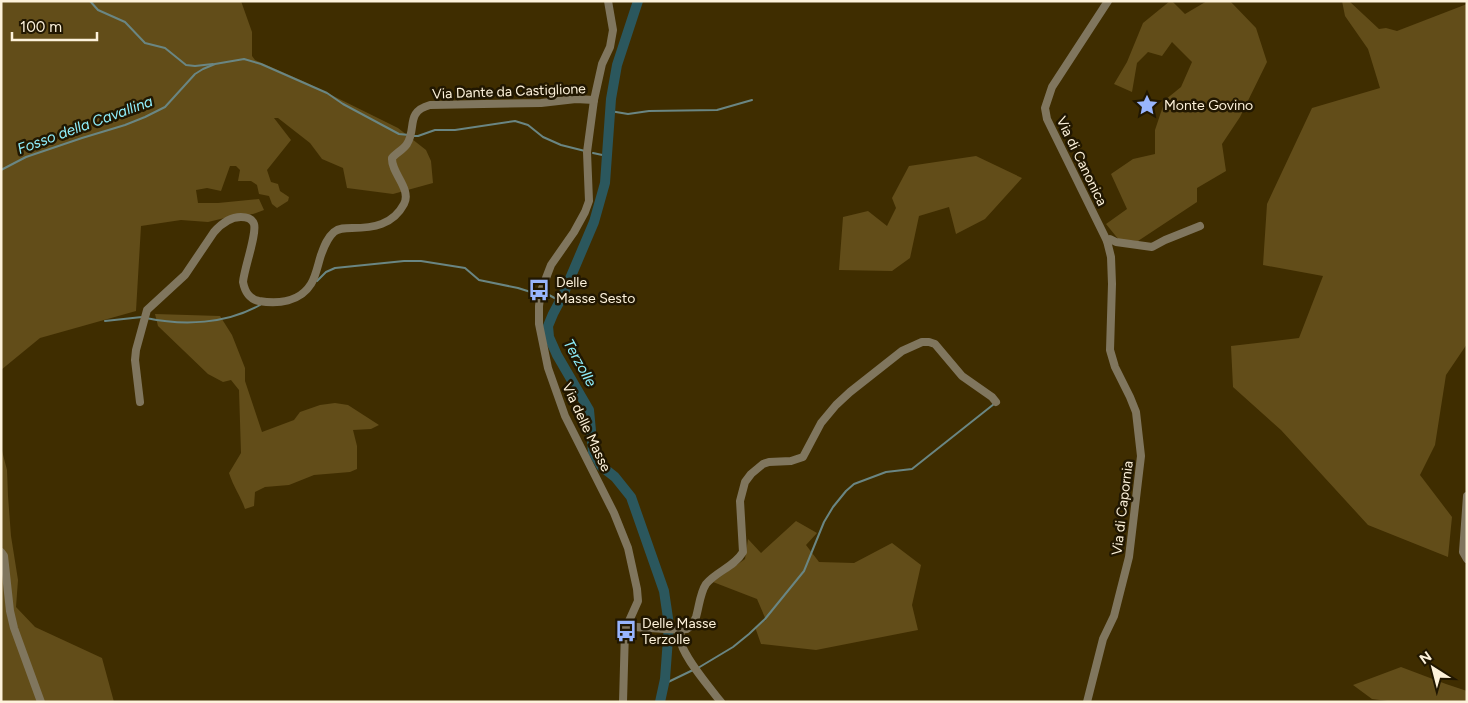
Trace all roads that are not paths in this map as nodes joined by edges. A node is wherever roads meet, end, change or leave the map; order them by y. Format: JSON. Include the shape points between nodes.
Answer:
{"nodes":[{"id":1,"x":608,"y":1,"type":"edge"},
{"id":2,"x":1108,"y":1,"type":"edge"},
{"id":3,"x":594,"y":100,"type":"junction"},
{"id":4,"x":587,"y":152,"type":"joint"},
{"id":5,"x":1200,"y":226,"type":"dead end"},
{"id":6,"x":1107,"y":241,"type":"junction"},
{"id":7,"x":1111,"y":257,"type":"joint"},
{"id":8,"x":140,"y":402,"type":"dead end"},
{"id":9,"x":996,"y":402,"type":"dead end"},
{"id":10,"x":1467,"y":496,"type":"edge"},
{"id":11,"x":1,"y":552,"type":"edge"},
{"id":12,"x":1467,"y":559,"type":"edge"},
{"id":13,"x":626,"y":626,"type":"junction"},
{"id":14,"x":679,"y":631,"type":"junction"},
{"id":15,"x":41,"y":702,"type":"edge"},
{"id":16,"x":623,"y":702,"type":"edge"},
{"id":17,"x":721,"y":702,"type":"edge"},
{"id":18,"x":1087,"y":702,"type":"edge"}],
"edges":[{"from":1,"to":3,"type":"street","name":"Via Dante da Castiglione","via":[[613,30]]},
{"from":2,"to":6,"type":"street","name":"Via di Canonica","via":[[1047,96],[1045,108],[1047,119]]},
{"from":3,"to":4,"type":"street","name":"Via Dante da Castiglione"},
{"from":3,"to":8,"type":"street","name":"Via Dante da Castiglione","via":[[422,108],[416,114],[408,142],[394,155],[392,164],[405,192],[404,206],[385,224],[334,232],[324,247],[311,285],[286,302],[255,300],[245,290],[243,282],[254,232],[250,218],[237,217],[219,226],[185,275],[147,310],[135,360]]},
{"from":4,"to":13,"type":"street","name":"Via delle Masse","via":[[589,201],[574,232],[551,265],[540,296],[540,324],[548,368],[565,416],[628,548],[638,601]]},
{"from":5,"to":6,"type":"street","via":[[1152,247]]},
{"from":6,"to":7,"type":"street","name":"Via di Canonica"},
{"from":7,"to":18,"type":"street","name":"Via di Capornia","via":[[1110,350],[1114,367],[1136,412],[1141,456],[1129,557]]},
{"from":9,"to":14,"type":"street","via":[[991,395],[962,376],[935,344],[922,342],[902,351],[836,405],[821,423],[803,457],[769,462],[751,474],[745,482],[740,501],[743,552],[729,568],[708,583],[694,623]]},
{"from":10,"to":12,"type":"street","via":[[1463,552]]},
{"from":11,"to":15,"type":"street","via":[[14,628]]},
{"from":13,"to":14,"type":"street"},
{"from":13,"to":16,"type":"street","name":"Via delle Masse"},
{"from":14,"to":17,"type":"street","via":[[687,654]]}]}
